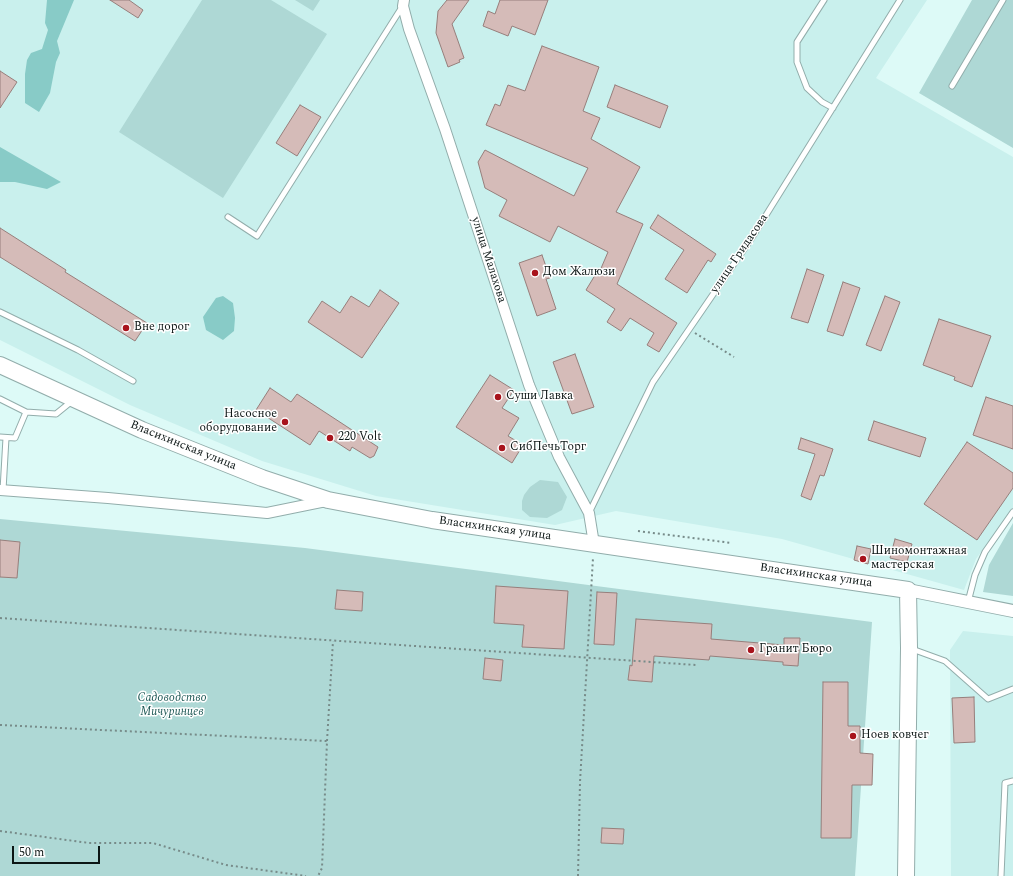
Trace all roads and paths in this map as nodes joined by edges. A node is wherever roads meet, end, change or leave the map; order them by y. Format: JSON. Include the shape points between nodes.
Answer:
{"nodes":[{"id":1,"x":824,"y":0,"type":"edge"},
{"id":2,"x":900,"y":0,"type":"edge"},
{"id":3,"x":1003,"y":0,"type":"edge"},
{"id":4,"x":404,"y":3,"type":"edge"},
{"id":5,"x":952,"y":86,"type":"dead end"},
{"id":6,"x":833,"y":108,"type":"junction"},
{"id":7,"x":228,"y":217,"type":"dead end"},
{"id":8,"x":0,"y":312,"type":"edge"},
{"id":9,"x":689,"y":329,"type":"junction"},
{"id":10,"x":734,"y":357,"type":"dead end"},
{"id":11,"x":0,"y":366,"type":"edge"},
{"id":12,"x":133,"y":381,"type":"dead end"},
{"id":13,"x":0,"y":399,"type":"edge"},
{"id":14,"x":73,"y":400,"type":"junction"},
{"id":15,"x":26,"y":412,"type":"junction"},
{"id":16,"x":3,"y":438,"type":"edge"},
{"id":17,"x":1,"y":490,"type":"edge"},
{"id":18,"x":328,"y":500,"type":"junction"},
{"id":19,"x":1013,"y":512,"type":"edge"},
{"id":20,"x":589,"y":513,"type":"junction"},
{"id":21,"x":638,"y":531,"type":"dead end"},
{"id":22,"x":732,"y":543,"type":"dead end"},
{"id":23,"x":594,"y":544,"type":"junction"},
{"id":24,"x":908,"y":590,"type":"junction"},
{"id":25,"x":968,"y":602,"type":"junction"},
{"id":26,"x":1013,"y":611,"type":"edge"},
{"id":27,"x":0,"y":618,"type":"edge"},
{"id":28,"x":333,"y":641,"type":"junction"},
{"id":29,"x":909,"y":648,"type":"junction"},
{"id":30,"x":587,"y":657,"type":"junction"},
{"id":31,"x":696,"y":665,"type":"dead end"},
{"id":32,"x":1013,"y":689,"type":"edge"},
{"id":33,"x":0,"y":725,"type":"edge"},
{"id":34,"x":327,"y":741,"type":"junction"},
{"id":35,"x":1013,"y":782,"type":"edge"},
{"id":36,"x":0,"y":831,"type":"edge"},
{"id":37,"x":306,"y":876,"type":"edge"},
{"id":38,"x":318,"y":876,"type":"edge"},
{"id":39,"x":578,"y":876,"type":"edge"},
{"id":40,"x":906,"y":876,"type":"edge"},
{"id":41,"x":1001,"y":876,"type":"edge"}],
"edges":[{"from":1,"to":6,"type":"lane","via":[[797,42],[797,62],[807,88]]},
{"from":2,"to":6,"type":"lane","name":"улица Гридасова"},
{"from":3,"to":5,"type":"lane"},
{"from":4,"to":7,"type":"lane","via":[[257,236]]},
{"from":4,"to":20,"type":"street","name":"улица Малахова","via":[[409,29],[445,129],[529,385],[559,457]]},
{"from":6,"to":9,"type":"lane","name":"улица Гридасова","via":[[753,236]]},
{"from":8,"to":12,"type":"lane","via":[[78,350]]},
{"from":9,"to":10,"type":"path"},
{"from":9,"to":20,"type":"lane","name":"улица Гридасова","via":[[653,382]]},
{"from":11,"to":14,"type":"highway","name":"Власихинская улица"},
{"from":13,"to":15,"type":"lane"},
{"from":14,"to":15,"type":"lane","via":[[56,414]]},
{"from":14,"to":18,"type":"highway","name":"Власихинская улица","via":[[255,476]]},
{"from":15,"to":16,"type":"lane","via":[[15,438]]},
{"from":16,"to":17,"type":"lane"},
{"from":17,"to":18,"type":"street","via":[[267,513]]},
{"from":18,"to":23,"type":"highway","name":"Власихинская улица","via":[[432,520]]},
{"from":19,"to":25,"type":"lane","via":[[985,552],[974,575]]},
{"from":20,"to":23,"type":"street","name":"улица Малахова"},
{"from":21,"to":22,"type":"path"},
{"from":23,"to":24,"type":"highway","name":"Власихинская улица"},
{"from":23,"to":30,"type":"path"},
{"from":24,"to":25,"type":"street","name":"Власихинская улица"},
{"from":24,"to":29,"type":"highway"},
{"from":25,"to":26,"type":"street","name":"Власихинская улица"},
{"from":27,"to":28,"type":"path"},
{"from":28,"to":30,"type":"path"},
{"from":28,"to":34,"type":"path"},
{"from":29,"to":32,"type":"lane","via":[[945,661],[988,699]]},
{"from":29,"to":40,"type":"highway"},
{"from":30,"to":31,"type":"path"},
{"from":30,"to":39,"type":"path"},
{"from":33,"to":34,"type":"path"},
{"from":34,"to":38,"type":"path","via":[[322,868]]},
{"from":35,"to":41,"type":"lane","via":[[1005,783]]},
{"from":36,"to":37,"type":"path","via":[[89,842],[153,843],[226,865]]}]}
